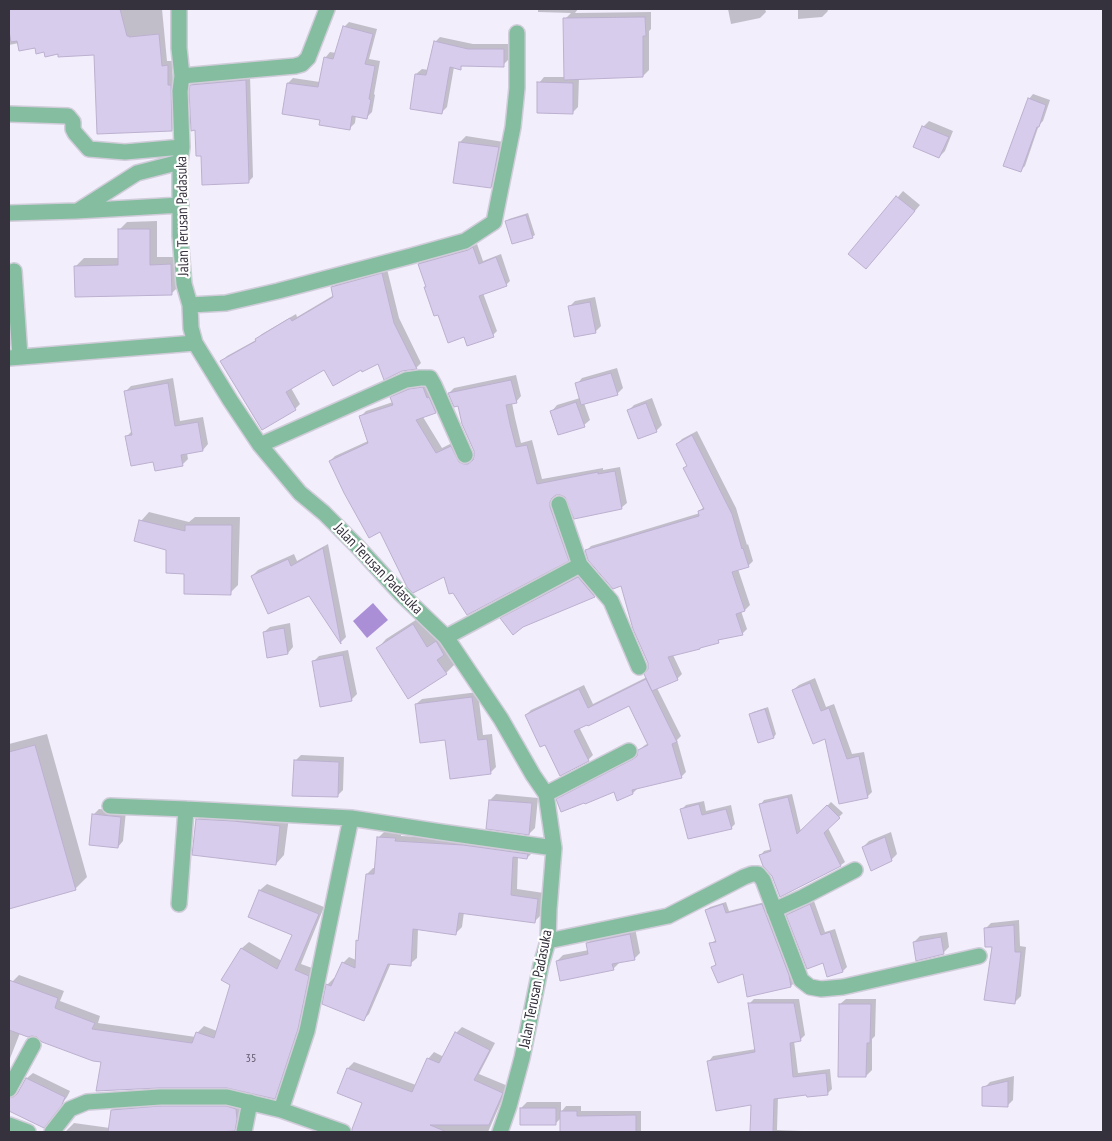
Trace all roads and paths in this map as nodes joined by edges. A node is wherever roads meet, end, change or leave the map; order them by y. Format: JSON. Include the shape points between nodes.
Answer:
{"nodes":[{"id":1,"x":179,"y":9,"type":"edge"},
{"id":2,"x":327,"y":9,"type":"edge"},
{"id":3,"x":517,"y":33,"type":"dead end"},
{"id":4,"x":182,"y":76,"type":"junction"},
{"id":5,"x":9,"y":114,"type":"edge"},
{"id":6,"x":181,"y":154,"type":"junction"},
{"id":7,"x":181,"y":205,"type":"junction"},
{"id":8,"x":76,"y":211,"type":"junction"},
{"id":9,"x":9,"y":213,"type":"edge"},
{"id":10,"x":14,"y":271,"type":"dead end"},
{"id":11,"x":190,"y":305,"type":"junction"},
{"id":12,"x":195,"y":343,"type":"junction"},
{"id":13,"x":14,"y":358,"type":"edge"},
{"id":14,"x":260,"y":445,"type":"junction"},
{"id":15,"x":465,"y":455,"type":"dead end"},
{"id":16,"x":559,"y":504,"type":"dead end"},
{"id":17,"x":580,"y":565,"type":"junction"},
{"id":18,"x":446,"y":637,"type":"junction"},
{"id":19,"x":638,"y":668,"type":"dead end"},
{"id":20,"x":629,"y":751,"type":"dead end"},
{"id":21,"x":546,"y":794,"type":"junction"},
{"id":22,"x":110,"y":806,"type":"dead end"},
{"id":23,"x":186,"y":809,"type":"junction"},
{"id":24,"x":351,"y":818,"type":"junction"},
{"id":25,"x":554,"y":848,"type":"junction"},
{"id":26,"x":855,"y":870,"type":"dead end"},
{"id":27,"x":179,"y":904,"type":"dead end"},
{"id":28,"x":774,"y":910,"type":"junction"},
{"id":29,"x":548,"y":941,"type":"junction"},
{"id":30,"x":978,"y":956,"type":"dead end"},
{"id":31,"x":33,"y":1045,"type":"dead end"},
{"id":32,"x":9,"y":1089,"type":"edge"},
{"id":33,"x":250,"y":1102,"type":"junction"},
{"id":34,"x":281,"y":1110,"type":"junction"},
{"id":35,"x":9,"y":1125,"type":"edge"},
{"id":36,"x":28,"y":1132,"type":"edge"},
{"id":37,"x":52,"y":1132,"type":"edge"},
{"id":38,"x":244,"y":1132,"type":"edge"},
{"id":39,"x":343,"y":1132,"type":"edge"},
{"id":40,"x":500,"y":1132,"type":"edge"}],
"edges":[{"from":1,"to":4,"type":"street","name":"Jalan Terusan Padasuka"},
{"from":2,"to":4,"type":"street","via":[[308,58],[302,64]]},
{"from":3,"to":11,"type":"street","via":[[513,127],[494,222],[464,240],[402,258],[226,303]]},
{"from":4,"to":6,"type":"street","name":"Jalan Terusan Padasuka"},
{"from":5,"to":6,"type":"street","via":[[68,116],[75,133],[89,149]]},
{"from":6,"to":7,"type":"street","name":"Jalan Terusan Padasuka"},
{"from":6,"to":8,"type":"street","via":[[137,173]]},
{"from":7,"to":8,"type":"street"},
{"from":7,"to":11,"type":"street","name":"Jalan Terusan Padasuka","via":[[184,284]]},
{"from":8,"to":9,"type":"street"},
{"from":10,"to":13,"type":"street"},
{"from":11,"to":12,"type":"street","name":"Jalan Terusan Padasuka"},
{"from":12,"to":13,"type":"street"},
{"from":12,"to":14,"type":"street","name":"Jalan Terusan Padasuka"},
{"from":14,"to":15,"type":"street","via":[[406,380],[430,378]]},
{"from":14,"to":18,"type":"street","name":"Jalan Terusan Padasuka","via":[[300,493],[324,513]]},
{"from":16,"to":17,"type":"street"},
{"from":17,"to":18,"type":"street"},
{"from":17,"to":19,"type":"street","via":[[610,601]]},
{"from":18,"to":21,"type":"street","name":"Jalan Terusan Padasuka"},
{"from":20,"to":21,"type":"street"},
{"from":21,"to":25,"type":"street","name":"Jalan Terusan Padasuka"},
{"from":22,"to":23,"type":"street"},
{"from":23,"to":24,"type":"street"},
{"from":23,"to":27,"type":"street"},
{"from":24,"to":25,"type":"street"},
{"from":24,"to":34,"type":"street","via":[[307,1031]]},
{"from":25,"to":29,"type":"street","name":"Jalan Terusan Padasuka"},
{"from":26,"to":28,"type":"street"},
{"from":28,"to":29,"type":"street","via":[[763,880],[758,874],[752,874],[668,916]]},
{"from":28,"to":30,"type":"street","via":[[801,980],[810,987],[843,986]]},
{"from":29,"to":40,"type":"street","name":"Jalan Terusan Padasuka","via":[[522,1058]]},
{"from":31,"to":32,"type":"street"},
{"from":33,"to":34,"type":"street"},
{"from":33,"to":37,"type":"street","via":[[227,1097],[170,1097],[87,1102],[70,1109]]},
{"from":33,"to":38,"type":"street"},
{"from":34,"to":39,"type":"street"},
{"from":35,"to":36,"type":"street"}]}
